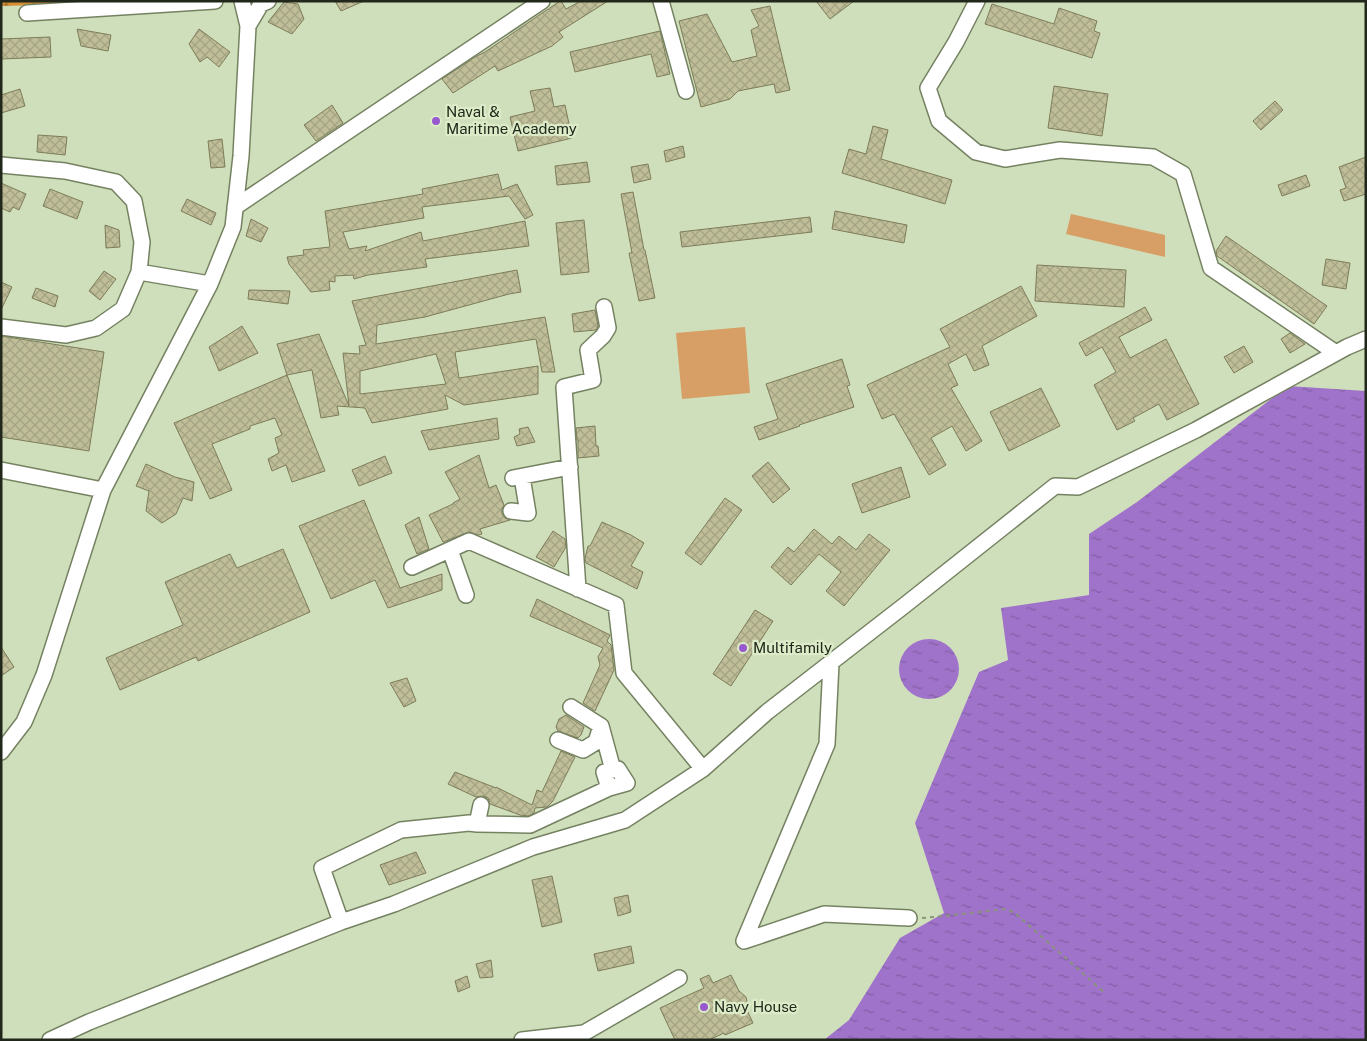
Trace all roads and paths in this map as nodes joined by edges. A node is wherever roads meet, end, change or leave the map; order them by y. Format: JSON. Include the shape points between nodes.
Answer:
{"nodes":[{"id":1,"x":215,"y":1,"type":"edge"},
{"id":2,"x":242,"y":1,"type":"edge"},
{"id":3,"x":268,"y":1,"type":"edge"},
{"id":4,"x":542,"y":1,"type":"edge"},
{"id":5,"x":661,"y":1,"type":"edge"},
{"id":6,"x":977,"y":1,"type":"edge"},
{"id":7,"x":27,"y":13,"type":"dead end"},
{"id":8,"x":248,"y":26,"type":"junction"},
{"id":9,"x":686,"y":91,"type":"dead end"},
{"id":10,"x":1,"y":165,"type":"edge"},
{"id":11,"x":235,"y":208,"type":"junction"},
{"id":12,"x":139,"y":272,"type":"junction"},
{"id":13,"x":210,"y":284,"type":"junction"},
{"id":14,"x":604,"y":306,"type":"dead end"},
{"id":15,"x":1,"y":327,"type":"edge"},
{"id":16,"x":1366,"y":339,"type":"edge"},
{"id":17,"x":1336,"y":353,"type":"junction"},
{"id":18,"x":570,"y":467,"type":"junction"},
{"id":19,"x":1,"y":470,"type":"edge"},
{"id":20,"x":103,"y":490,"type":"junction"},
{"id":21,"x":511,"y":511,"type":"dead end"},
{"id":22,"x":450,"y":550,"type":"junction"},
{"id":23,"x":412,"y":567,"type":"dead end"},
{"id":24,"x":578,"y":589,"type":"junction"},
{"id":25,"x":466,"y":595,"type":"dead end"},
{"id":26,"x":831,"y":663,"type":"junction"},
{"id":27,"x":571,"y":707,"type":"dead end"},
{"id":28,"x":601,"y":726,"type":"junction"},
{"id":29,"x":558,"y":740,"type":"dead end"},
{"id":30,"x":1,"y":752,"type":"edge"},
{"id":31,"x":703,"y":769,"type":"junction"},
{"id":32,"x":481,"y":805,"type":"dead end"},
{"id":33,"x":477,"y":824,"type":"junction"},
{"id":34,"x":909,"y":918,"type":"joint"},
{"id":35,"x":341,"y":922,"type":"junction"},
{"id":36,"x":679,"y":978,"type":"dead end"},
{"id":37,"x":1106,"y":994,"type":"dead end"},
{"id":38,"x":50,"y":1040,"type":"edge"},
{"id":39,"x":522,"y":1040,"type":"edge"}],
"edges":[{"from":1,"to":7,"type":"street"},
{"from":2,"to":8,"type":"street"},
{"from":3,"to":8,"type":"street","via":[[262,4]]},
{"from":4,"to":11,"type":"street"},
{"from":5,"to":9,"type":"street"},
{"from":6,"to":17,"type":"street","via":[[928,88],[939,122],[976,152],[1005,159],[1060,150],[1153,157],[1183,174],[1211,268]]},
{"from":8,"to":11,"type":"street"},
{"from":10,"to":12,"type":"street","via":[[65,171],[116,182],[134,201],[142,242]]},
{"from":11,"to":13,"type":"street","via":[[233,227]]},
{"from":12,"to":13,"type":"street"},
{"from":12,"to":15,"type":"street","via":[[123,308],[96,328],[66,335]]},
{"from":13,"to":20,"type":"street"},
{"from":14,"to":18,"type":"street","via":[[608,328],[588,350],[593,380],[564,387]]},
{"from":16,"to":17,"type":"street"},
{"from":17,"to":26,"type":"street","via":[[1196,430],[1078,487],[1055,486]]},
{"from":18,"to":21,"type":"street","via":[[518,478],[528,513]]},
{"from":18,"to":24,"type":"street"},
{"from":19,"to":20,"type":"street"},
{"from":20,"to":30,"type":"street","via":[[44,675],[24,722]]},
{"from":22,"to":23,"type":"street"},
{"from":22,"to":24,"type":"street","via":[[468,541]]},
{"from":22,"to":25,"type":"street"},
{"from":24,"to":31,"type":"street","via":[[616,605],[624,673]]},
{"from":26,"to":31,"type":"street","via":[[767,712]]},
{"from":26,"to":34,"type":"street","via":[[827,744],[744,941],[824,914]]},
{"from":27,"to":28,"type":"street"},
{"from":28,"to":29,"type":"street","via":[[596,742],[583,750]]},
{"from":28,"to":33,"type":"street","via":[[613,770],[618,769],[627,783],[609,788],[530,825]]},
{"from":31,"to":35,"type":"street","via":[[625,820],[533,846],[394,904]]},
{"from":32,"to":33,"type":"street"},
{"from":33,"to":35,"type":"street","via":[[401,830],[322,868]]},
{"from":34,"to":37,"type":"path","via":[[1006,909],[1015,913]]},
{"from":35,"to":38,"type":"street"},
{"from":36,"to":39,"type":"street","via":[[584,1033]]}]}
